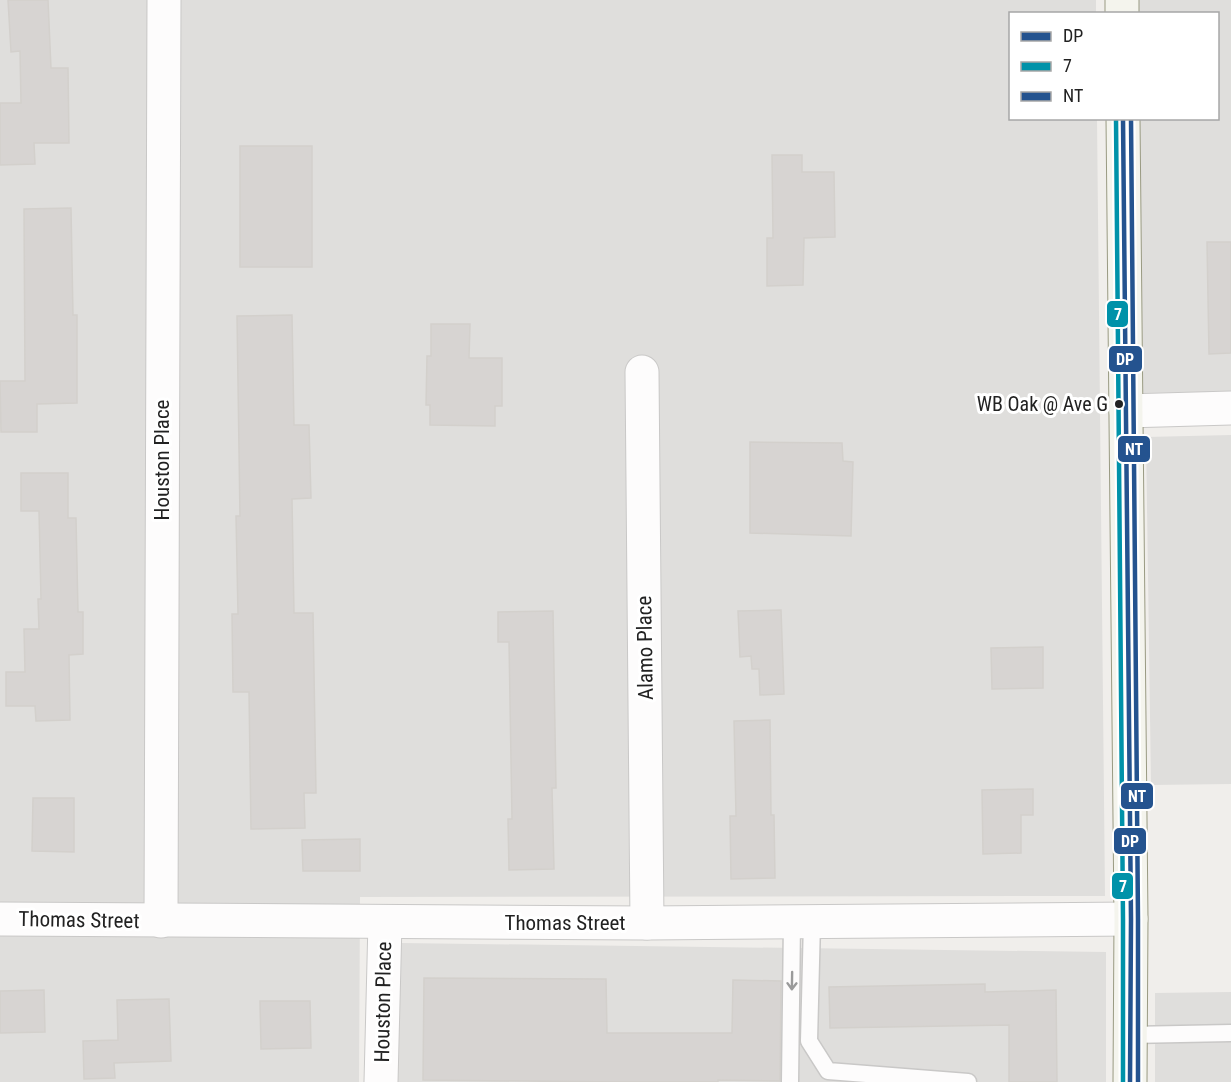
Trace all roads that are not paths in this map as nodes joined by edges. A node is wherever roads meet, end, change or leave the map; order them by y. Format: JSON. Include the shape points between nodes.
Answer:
{"nodes":[{"id":1,"x":164,"y":0,"type":"edge"},
{"id":2,"x":1123,"y":120,"type":"edge"},
{"id":3,"x":642,"y":372,"type":"dead end"},
{"id":4,"x":1231,"y":408,"type":"edge"},
{"id":5,"x":1126,"y":411,"type":"junction"},
{"id":6,"x":0,"y":919,"type":"edge"},
{"id":7,"x":1131,"y":919,"type":"junction"},
{"id":8,"x":161,"y":921,"type":"junction"},
{"id":9,"x":385,"y":922,"type":"junction"},
{"id":10,"x":802,"y":922,"type":"junction"},
{"id":11,"x":647,"y":923,"type":"junction"},
{"id":12,"x":1231,"y":1033,"type":"edge"},
{"id":13,"x":1130,"y":1035,"type":"junction"},
{"id":14,"x":381,"y":1082,"type":"edge"},
{"id":15,"x":790,"y":1082,"type":"edge"},
{"id":16,"x":968,"y":1082,"type":"edge"},
{"id":17,"x":1130,"y":1082,"type":"edge"}],
"edges":[{"from":1,"to":8,"type":"street","name":"Houston Place"},
{"from":2,"to":5,"type":"main road"},
{"from":3,"to":11,"type":"street","name":"Alamo Place"},
{"from":4,"to":5,"type":"street"},
{"from":5,"to":7,"type":"main road"},
{"from":6,"to":8,"type":"street","name":"Thomas Street"},
{"from":7,"to":10,"type":"street","name":"Thomas Street"},
{"from":7,"to":13,"type":"main road"},
{"from":8,"to":9,"type":"street","name":"Thomas Street"},
{"from":9,"to":11,"type":"street","name":"Thomas Street"},
{"from":9,"to":14,"type":"street","name":"Houston Place"},
{"from":10,"to":11,"type":"street","name":"Thomas Street"},
{"from":10,"to":15,"type":"lane","one_way":true},
{"from":10,"to":16,"type":"lane","via":[[809,1041],[828,1071]]},
{"from":12,"to":13,"type":"lane"},
{"from":13,"to":17,"type":"main road"}]}
